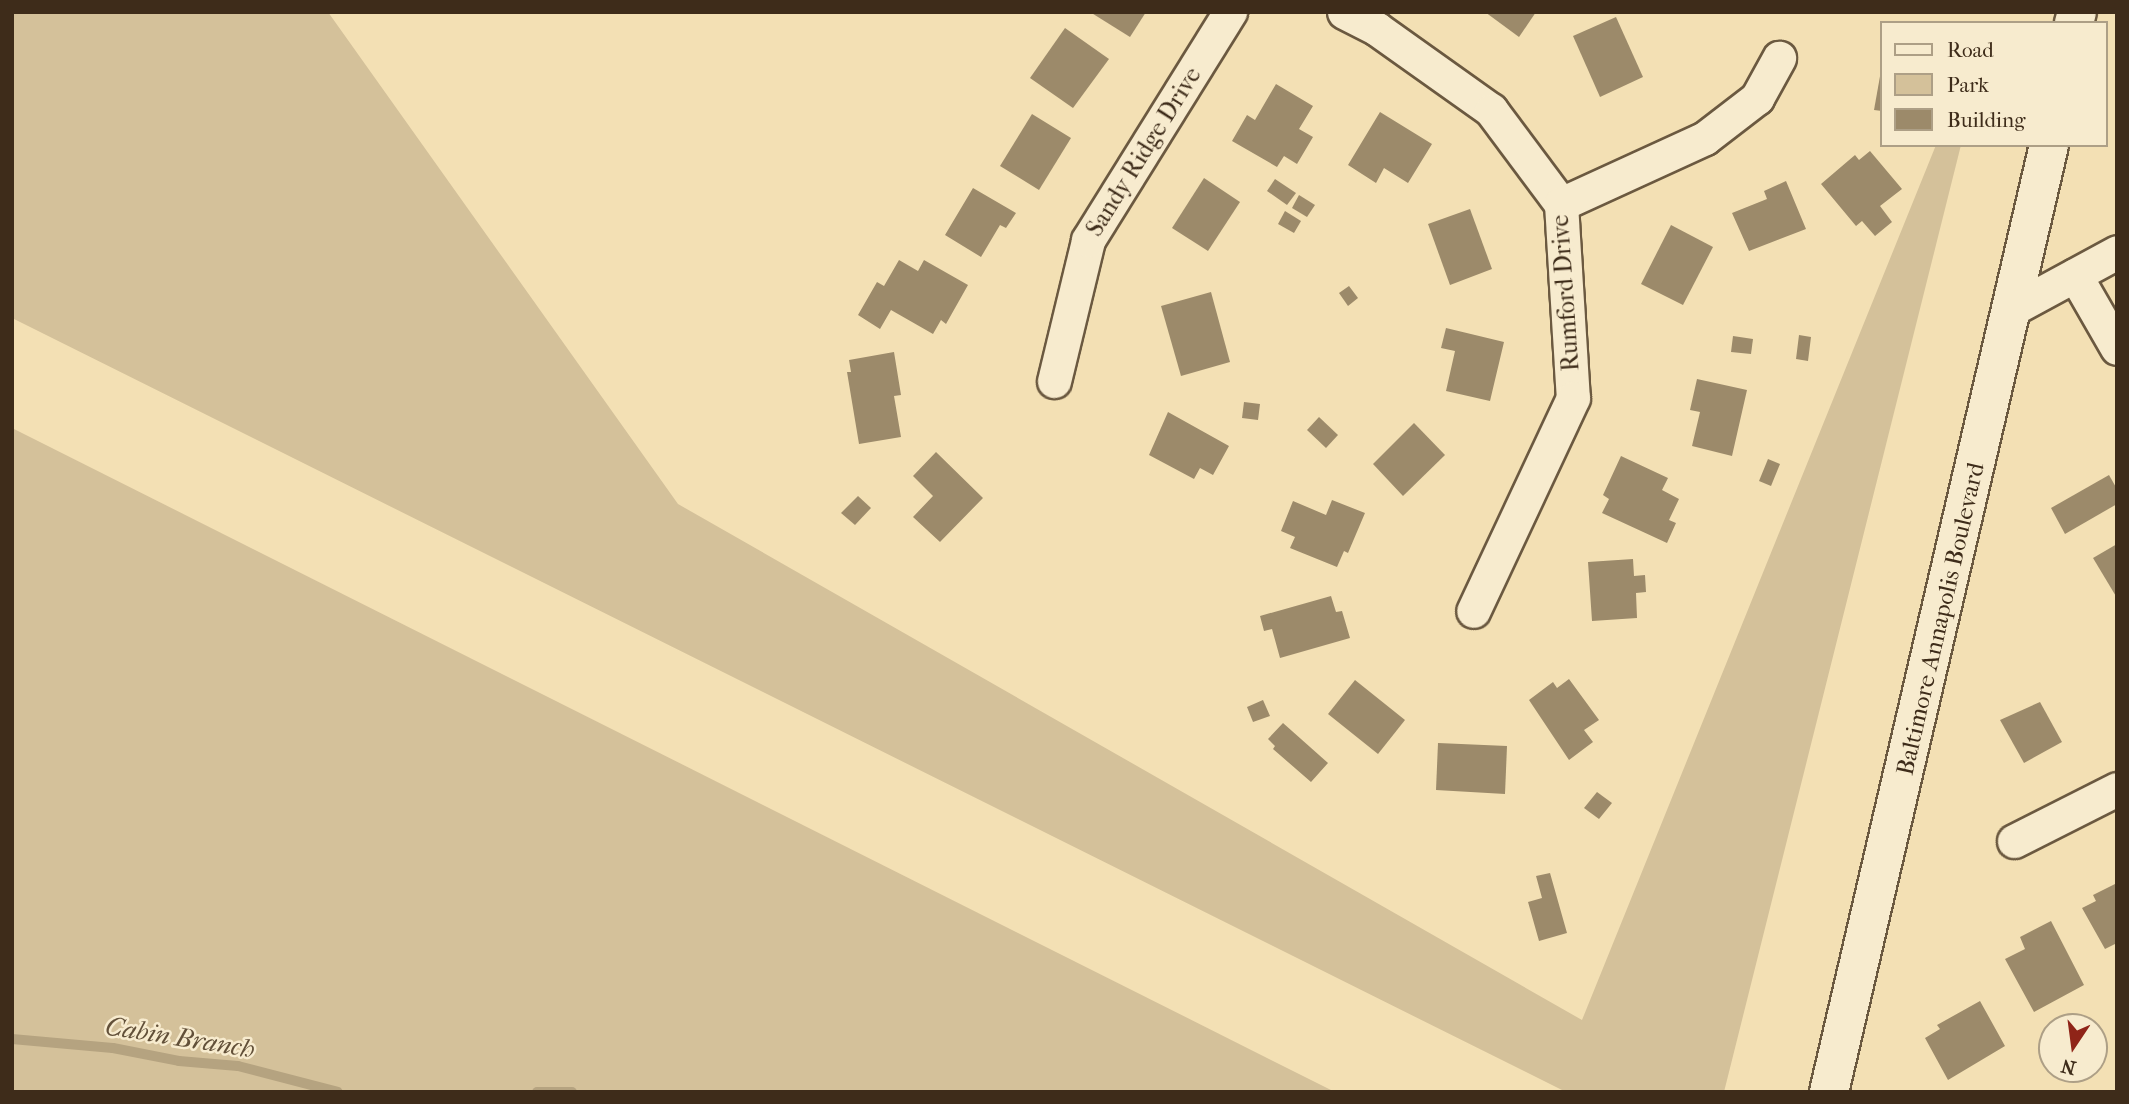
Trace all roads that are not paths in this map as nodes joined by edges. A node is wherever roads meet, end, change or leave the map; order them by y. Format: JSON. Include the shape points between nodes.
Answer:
{"nodes":[{"id":1,"x":1230,"y":12,"type":"edge"},
{"id":2,"x":1344,"y":12,"type":"edge"},
{"id":3,"x":1779,"y":58,"type":"dead end"},
{"id":4,"x":2049,"y":147,"type":"edge"},
{"id":5,"x":1561,"y":204,"type":"junction"},
{"id":6,"x":2117,"y":251,"type":"edge"},
{"id":7,"x":2075,"y":275,"type":"junction"},
{"id":8,"x":2014,"y":308,"type":"junction"},
{"id":9,"x":2117,"y":348,"type":"edge"},
{"id":10,"x":1054,"y":381,"type":"dead end"},
{"id":11,"x":1473,"y":611,"type":"dead end"},
{"id":12,"x":2117,"y":789,"type":"edge"},
{"id":13,"x":2014,"y":841,"type":"dead end"},
{"id":14,"x":1829,"y":1092,"type":"edge"}],
"edges":[{"from":1,"to":10,"type":"street","name":"Sandy Ridge Drive","via":[[1088,240]]},
{"from":2,"to":5,"type":"street","name":"Rumford Drive","via":[[1377,29],[1491,110]]},
{"from":3,"to":5,"type":"street","via":[[1757,98],[1705,138]]},
{"from":4,"to":8,"type":"main road","name":"Baltimore Annapolis Boulevard"},
{"from":5,"to":11,"type":"street","name":"Rumford Drive","via":[[1573,398]]},
{"from":6,"to":7,"type":"street"},
{"from":7,"to":8,"type":"street"},
{"from":7,"to":9,"type":"street"},
{"from":8,"to":14,"type":"main road","name":"Baltimore Annapolis Boulevard"},
{"from":12,"to":13,"type":"street"}]}
